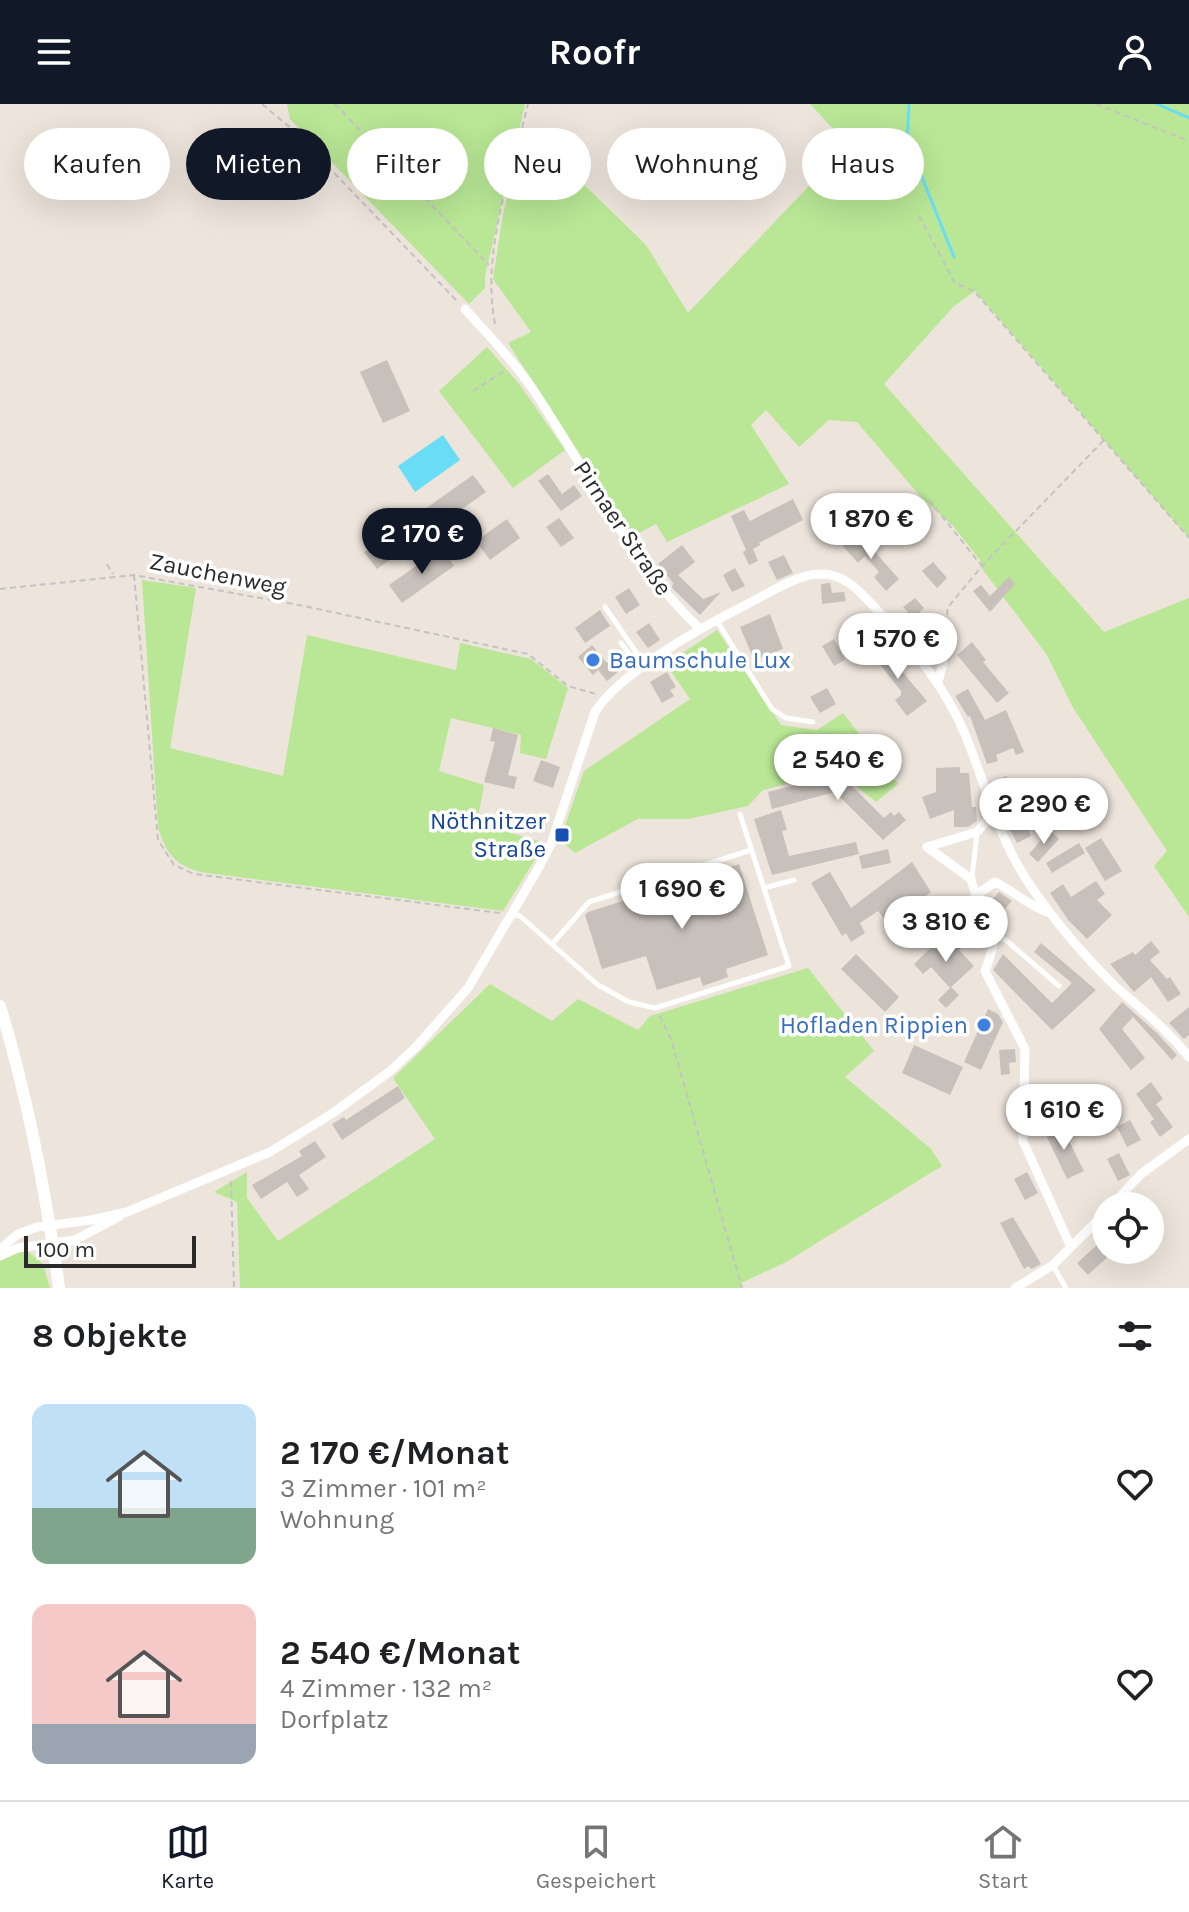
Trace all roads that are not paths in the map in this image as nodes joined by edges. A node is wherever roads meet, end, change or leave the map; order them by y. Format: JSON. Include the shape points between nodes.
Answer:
{"nodes":[{"id":1,"x":465,"y":309,"type":"road end"},
{"id":2,"x":605,"y":607,"type":"dead end"},
{"id":3,"x":716,"y":620,"type":"junction"},
{"id":4,"x":946,"y":624,"type":"road end"},
{"id":5,"x":700,"y":629,"type":"junction"},
{"id":6,"x":621,"y":643,"type":"dead end"},
{"id":7,"x":643,"y":667,"type":"junction"},
{"id":8,"x":938,"y":682,"type":"junction"},
{"id":9,"x":813,"y":722,"type":"dead end"},
{"id":10,"x":740,"y":814,"type":"dead end"},
{"id":11,"x":993,"y":814,"type":"junction"},
{"id":12,"x":977,"y":832,"type":"junction"},
{"id":13,"x":752,"y":850,"type":"junction"},
{"id":14,"x":971,"y":879,"type":"junction"},
{"id":15,"x":794,"y":880,"type":"dead end"},
{"id":16,"x":764,"y":888,"type":"junction"},
{"id":17,"x":975,"y":896,"type":"junction"},
{"id":18,"x":1050,"y":913,"type":"junction"},
{"id":19,"x":509,"y":914,"type":"junction"},
{"id":20,"x":993,"y":935,"type":"junction"},
{"id":21,"x":552,"y":944,"type":"junction"},
{"id":22,"x":1059,"y":986,"type":"dead end"},
{"id":23,"x":0,"y":1006,"type":"edge"},
{"id":24,"x":1189,"y":1057,"type":"edge"},
{"id":25,"x":1189,"y":1139,"type":"edge"},
{"id":26,"x":1124,"y":1192,"type":"edge"},
{"id":27,"x":127,"y":1212,"type":"junction"},
{"id":28,"x":50,"y":1224,"type":"junction"},
{"id":29,"x":1092,"y":1225,"type":"edge"},
{"id":30,"x":53,"y":1244,"type":"junction"},
{"id":31,"x":1070,"y":1245,"type":"junction"},
{"id":32,"x":0,"y":1249,"type":"edge"},
{"id":33,"x":0,"y":1256,"type":"edge"},
{"id":34,"x":1053,"y":1265,"type":"junction"},
{"id":35,"x":59,"y":1288,"type":"edge"},
{"id":36,"x":1015,"y":1288,"type":"edge"},
{"id":37,"x":1066,"y":1288,"type":"edge"}],
"edges":[{"from":1,"to":5,"type":"street","name":"Pirnaer Straße","via":[[515,364],[630,546]]},
{"from":2,"to":7,"type":"lane"},
{"from":3,"to":5,"type":"street"},
{"from":3,"to":8,"type":"street","via":[[797,580],[817,573],[839,576],[896,629]]},
{"from":3,"to":9,"type":"lane","via":[[772,709],[786,718]]},
{"from":4,"to":8,"type":"street"},
{"from":5,"to":7,"type":"street"},
{"from":6,"to":7,"type":"lane"},
{"from":7,"to":19,"type":"street","via":[[605,697],[595,712],[551,844]]},
{"from":8,"to":11,"type":"street","via":[[965,736]]},
{"from":10,"to":13,"type":"lane"},
{"from":11,"to":12,"type":"street"},
{"from":11,"to":18,"type":"street","via":[[1015,862]]},
{"from":12,"to":14,"type":"lane"},
{"from":12,"to":14,"type":"street","via":[[927,847]]},
{"from":13,"to":16,"type":"lane"},
{"from":13,"to":21,"type":"lane","via":[[589,902]]},
{"from":14,"to":17,"type":"street"},
{"from":15,"to":16,"type":"lane"},
{"from":16,"to":21,"type":"lane","via":[[789,966],[655,1008],[629,1002],[598,985]]},
{"from":17,"to":18,"type":"street","via":[[995,882]]},
{"from":17,"to":20,"type":"street"},
{"from":18,"to":24,"type":"street"},
{"from":19,"to":21,"type":"lane","via":[[520,916]]},
{"from":19,"to":27,"type":"street","via":[[468,988],[389,1072],[270,1152]]},
{"from":20,"to":22,"type":"lane"},
{"from":20,"to":31,"type":"street","via":[[985,971],[1025,1049],[1023,1141]]},
{"from":23,"to":28,"type":"main road","via":[[19,1070]]},
{"from":25,"to":26,"type":"street"},
{"from":27,"to":28,"type":"street"},
{"from":27,"to":30,"type":"street","via":[[93,1232]]},
{"from":28,"to":30,"type":"main road"},
{"from":28,"to":32,"type":"street","via":[[18,1234]]},
{"from":29,"to":31,"type":"street"},
{"from":30,"to":33,"type":"street"},
{"from":30,"to":35,"type":"main road"},
{"from":31,"to":34,"type":"street"},
{"from":34,"to":36,"type":"street"},
{"from":34,"to":37,"type":"lane"}]}
